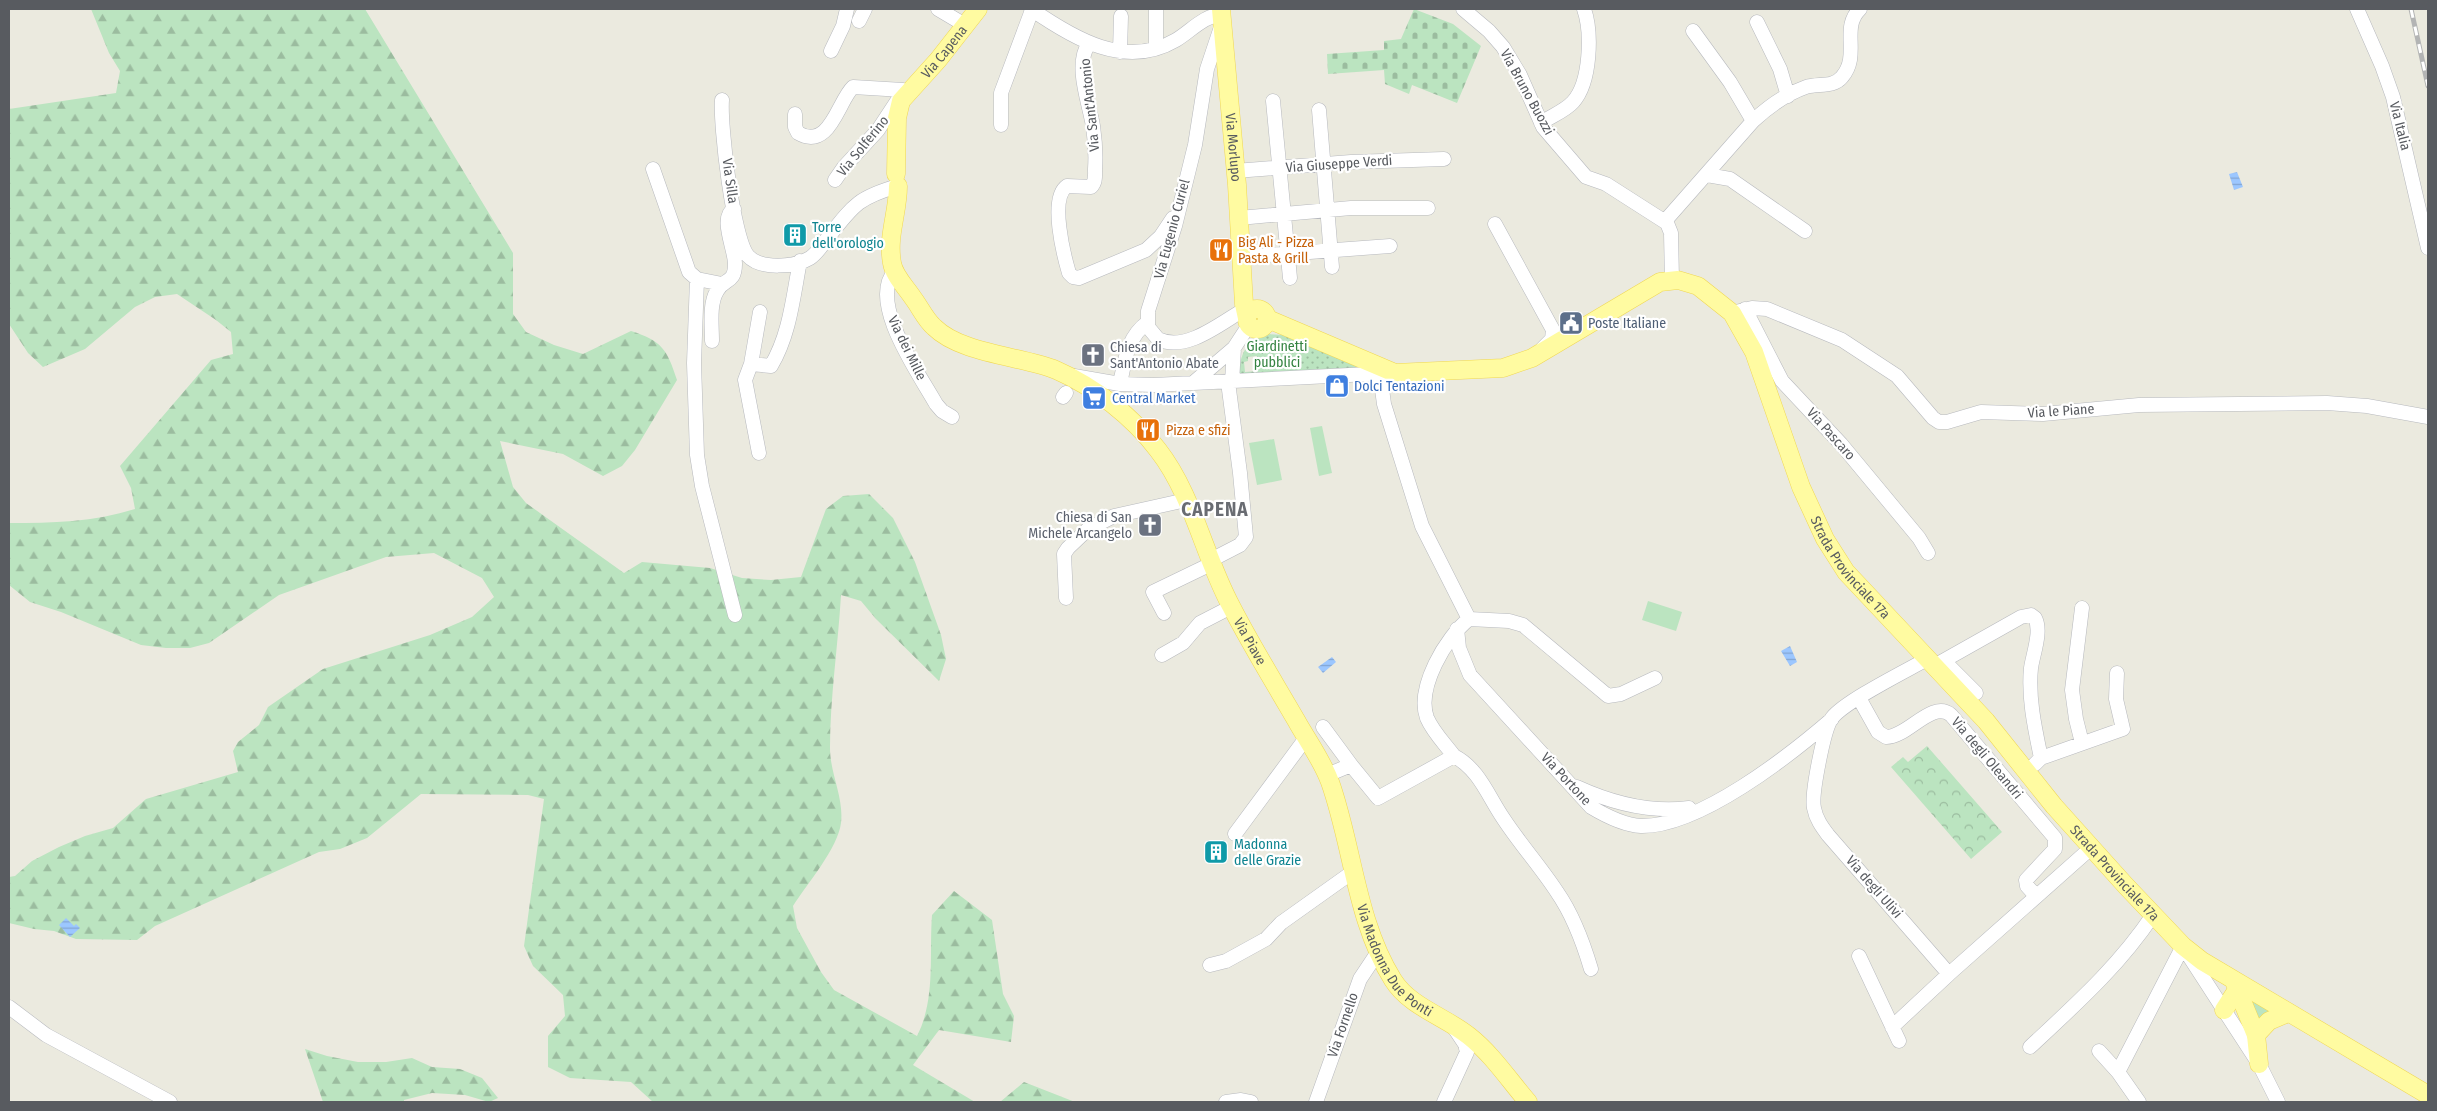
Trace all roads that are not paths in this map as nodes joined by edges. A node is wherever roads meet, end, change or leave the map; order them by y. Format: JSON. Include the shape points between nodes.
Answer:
{"nodes":[{"id":1,"x":847,"y":9,"type":"edge"},
{"id":2,"x":938,"y":9,"type":"edge"},
{"id":3,"x":978,"y":9,"type":"edge"},
{"id":4,"x":1032,"y":9,"type":"edge"},
{"id":5,"x":1156,"y":9,"type":"edge"},
{"id":6,"x":1463,"y":9,"type":"edge"},
{"id":7,"x":1584,"y":9,"type":"edge"},
{"id":8,"x":1860,"y":9,"type":"edge"},
{"id":9,"x":2356,"y":9,"type":"edge"},
{"id":10,"x":1222,"y":15,"type":"edge"},
{"id":11,"x":1121,"y":16,"type":"dead end"},
{"id":12,"x":1757,"y":22,"type":"dead end"},
{"id":13,"x":965,"y":25,"type":"junction"},
{"id":14,"x":1693,"y":31,"type":"dead end"},
{"id":15,"x":1089,"y":43,"type":"junction"},
{"id":16,"x":1156,"y":48,"type":"junction"},
{"id":17,"x":831,"y":51,"type":"dead end"},
{"id":18,"x":1120,"y":52,"type":"junction"},
{"id":19,"x":906,"y":91,"type":"junction"},
{"id":20,"x":1788,"y":96,"type":"junction"},
{"id":21,"x":722,"y":100,"type":"dead end"},
{"id":22,"x":1273,"y":101,"type":"dead end"},
{"id":23,"x":1319,"y":110,"type":"dead end"},
{"id":24,"x":795,"y":114,"type":"dead end"},
{"id":25,"x":1753,"y":121,"type":"junction"},
{"id":26,"x":1541,"y":123,"type":"junction"},
{"id":27,"x":1001,"y":125,"type":"dead end"},
{"id":28,"x":1444,"y":158,"type":"dead end"},
{"id":29,"x":1324,"y":164,"type":"junction"},
{"id":30,"x":1280,"y":168,"type":"junction"},
{"id":31,"x":653,"y":169,"type":"dead end"},
{"id":32,"x":1235,"y":171,"type":"junction"},
{"id":33,"x":1707,"y":174,"type":"junction"},
{"id":34,"x":835,"y":180,"type":"dead end"},
{"id":35,"x":897,"y":184,"type":"junction"},
{"id":36,"x":1428,"y":208,"type":"dead end"},
{"id":37,"x":734,"y":209,"type":"junction"},
{"id":38,"x":1327,"y":210,"type":"junction"},
{"id":39,"x":1178,"y":211,"type":"junction"},
{"id":40,"x":1284,"y":214,"type":"junction"},
{"id":41,"x":1239,"y":218,"type":"junction"},
{"id":42,"x":1665,"y":221,"type":"junction"},
{"id":43,"x":1495,"y":224,"type":"dead end"},
{"id":44,"x":1805,"y":231,"type":"dead end"},
{"id":45,"x":1390,"y":246,"type":"dead end"},
{"id":46,"x":2428,"y":248,"type":"edge"},
{"id":47,"x":1330,"y":250,"type":"junction"},
{"id":48,"x":1288,"y":253,"type":"junction"},
{"id":49,"x":1241,"y":257,"type":"junction"},
{"id":50,"x":800,"y":261,"type":"junction"},
{"id":51,"x":1332,"y":267,"type":"dead end"},
{"id":52,"x":895,"y":271,"type":"junction"},
{"id":53,"x":1290,"y":278,"type":"dead end"},
{"id":54,"x":697,"y":279,"type":"junction"},
{"id":55,"x":1672,"y":280,"type":"junction"},
{"id":56,"x":722,"y":284,"type":"junction"},
{"id":57,"x":1739,"y":311,"type":"junction"},
{"id":58,"x":760,"y":312,"type":"dead end"},
{"id":59,"x":1254,"y":316,"type":"junction"},
{"id":60,"x":1148,"y":322,"type":"junction"},
{"id":61,"x":712,"y":341,"type":"dead end"},
{"id":62,"x":1234,"y":348,"type":"junction"},
{"id":63,"x":1532,"y":358,"type":"junction"},
{"id":64,"x":751,"y":364,"type":"junction"},
{"id":65,"x":1210,"y":368,"type":"junction"},
{"id":66,"x":1387,"y":373,"type":"junction"},
{"id":67,"x":1225,"y":382,"type":"junction"},
{"id":68,"x":1193,"y":383,"type":"junction"},
{"id":69,"x":1121,"y":384,"type":"junction"},
{"id":70,"x":1068,"y":386,"type":"junction"},
{"id":71,"x":1113,"y":406,"type":"junction"},
{"id":72,"x":952,"y":417,"type":"dead end"},
{"id":73,"x":2428,"y":417,"type":"edge"},
{"id":74,"x":758,"y":453,"type":"dead end"},
{"id":75,"x":1186,"y":500,"type":"junction"},
{"id":76,"x":1928,"y":553,"type":"dead end"},
{"id":77,"x":1210,"y":562,"type":"junction"},
{"id":78,"x":1066,"y":598,"type":"dead end"},
{"id":79,"x":1231,"y":607,"type":"junction"},
{"id":80,"x":2082,"y":608,"type":"dead end"},
{"id":81,"x":1164,"y":613,"type":"dead end"},
{"id":82,"x":735,"y":615,"type":"dead end"},
{"id":83,"x":1469,"y":619,"type":"junction"},
{"id":84,"x":1457,"y":629,"type":"junction"},
{"id":85,"x":1162,"y":655,"type":"dead end"},
{"id":86,"x":1939,"y":663,"type":"junction"},
{"id":87,"x":2117,"y":674,"type":"dead end"},
{"id":88,"x":1655,"y":678,"type":"dead end"},
{"id":89,"x":1976,"y":693,"type":"dead end"},
{"id":90,"x":1859,"y":698,"type":"junction"},
{"id":91,"x":1832,"y":718,"type":"junction"},
{"id":92,"x":1323,"y":726,"type":"dead end"},
{"id":93,"x":1306,"y":738,"type":"junction"},
{"id":94,"x":2082,"y":743,"type":"junction"},
{"id":95,"x":1454,"y":756,"type":"junction"},
{"id":96,"x":2041,"y":758,"type":"junction"},
{"id":97,"x":1351,"y":765,"type":"junction"},
{"id":98,"x":2028,"y":772,"type":"junction"},
{"id":99,"x":1327,"y":775,"type":"junction"},
{"id":100,"x":1572,"y":785,"type":"junction"},
{"id":101,"x":1704,"y":807,"type":"junction"},
{"id":102,"x":1235,"y":834,"type":"dead end"},
{"id":103,"x":2091,"y":848,"type":"junction"},
{"id":104,"x":1354,"y":871,"type":"junction"},
{"id":105,"x":2036,"y":896,"type":"junction"},
{"id":106,"x":2154,"y":915,"type":"junction"},
{"id":107,"x":2183,"y":946,"type":"junction"},
{"id":108,"x":1378,"y":952,"type":"junction"},
{"id":109,"x":1859,"y":956,"type":"dead end"},
{"id":110,"x":1210,"y":965,"type":"dead end"},
{"id":111,"x":1591,"y":969,"type":"dead end"},
{"id":112,"x":1949,"y":974,"type":"junction"},
{"id":113,"x":2240,"y":986,"type":"junction"},
{"id":114,"x":9,"y":1007,"type":"edge"},
{"id":115,"x":2224,"y":1010,"type":"junction"},
{"id":116,"x":2288,"y":1013,"type":"junction"},
{"id":117,"x":1453,"y":1025,"type":"junction"},
{"id":118,"x":1892,"y":1028,"type":"junction"},
{"id":119,"x":2256,"y":1034,"type":"junction"},
{"id":120,"x":1898,"y":1041,"type":"dead end"},
{"id":121,"x":2030,"y":1047,"type":"dead end"},
{"id":122,"x":2099,"y":1051,"type":"dead end"},
{"id":123,"x":2259,"y":1064,"type":"junction"},
{"id":124,"x":2118,"y":1072,"type":"junction"},
{"id":125,"x":2428,"y":1095,"type":"edge"},
{"id":126,"x":170,"y":1102,"type":"edge"},
{"id":127,"x":1226,"y":1102,"type":"edge"},
{"id":128,"x":1251,"y":1102,"type":"edge"},
{"id":129,"x":1316,"y":1102,"type":"edge"},
{"id":130,"x":1444,"y":1102,"type":"edge"},
{"id":131,"x":1528,"y":1102,"type":"edge"},
{"id":132,"x":2139,"y":1102,"type":"edge"},
{"id":133,"x":2278,"y":1102,"type":"edge"}],
"edges":[{"from":1,"to":17,"type":"street"},
{"from":2,"to":13,"type":"street"},
{"from":3,"to":13,"type":"main road","name":"Via Capena"},
{"from":4,"to":15,"type":"street"},
{"from":4,"to":27,"type":"street","via":[[1001,93]]},
{"from":5,"to":16,"type":"street"},
{"from":6,"to":26,"type":"street","name":"Via Bruno Buozzi","via":[[1489,31],[1507,53]]},
{"from":7,"to":26,"type":"street","via":[[1590,35],[1581,87],[1570,105]]},
{"from":8,"to":20,"type":"street","via":[[1851,21],[1852,56],[1843,76],[1833,83],[1808,87]]},
{"from":9,"to":46,"type":"street","name":"Via Italia","via":[[2390,88]]},
{"from":10,"to":16,"type":"street","via":[[1206,18],[1175,40]]},
{"from":10,"to":32,"type":"main road","name":"Via Morlupo"},
{"from":10,"to":39,"type":"street","name":"Via Eugenio Curiel","via":[[1207,69]]},
{"from":11,"to":18,"type":"street"},
{"from":12,"to":20,"type":"street","via":[[1780,69]]},
{"from":13,"to":19,"type":"main road","name":"Via Capena","via":[[933,66]]},
{"from":14,"to":25,"type":"street"},
{"from":15,"to":18,"type":"street"},
{"from":15,"to":39,"type":"street","name":"Via Sant'Antonio","via":[[1085,51],[1084,71],[1094,136],[1095,180],[1090,187],[1067,186],[1062,193],[1059,227],[1069,274],[1079,278],[1146,250],[1162,236]]},
{"from":16,"to":18,"type":"street"},
{"from":19,"to":24,"type":"street","via":[[853,87],[830,125],[816,135],[798,133]]},
{"from":19,"to":34,"type":"street","name":"Via Solferino"},
{"from":19,"to":35,"type":"main road","name":"Via Capena","via":[[897,118]]},
{"from":20,"to":25,"type":"street"},
{"from":21,"to":37,"type":"street","name":"Via Silla"},
{"from":22,"to":30,"type":"street"},
{"from":23,"to":29,"type":"street"},
{"from":25,"to":33,"type":"street"},
{"from":26,"to":42,"type":"street","name":"Via Bruno Buozzi","via":[[1588,179],[1606,184]]},
{"from":28,"to":29,"type":"street","name":"Via Giuseppe Verdi"},
{"from":29,"to":30,"type":"street","name":"Via Giuseppe Verdi"},
{"from":29,"to":38,"type":"street"},
{"from":30,"to":32,"type":"street","name":"Via Giuseppe Verdi"},
{"from":30,"to":40,"type":"street"},
{"from":31,"to":54,"type":"street","via":[[687,266]]},
{"from":32,"to":41,"type":"main road","name":"Via Morlupo"},
{"from":33,"to":42,"type":"street"},
{"from":33,"to":44,"type":"street","via":[[1730,179]]},
{"from":35,"to":50,"type":"street","via":[[868,195],[850,209],[815,253]]},
{"from":35,"to":52,"type":"main road","name":"Via Capena","via":[[890,232]]},
{"from":36,"to":38,"type":"street"},
{"from":37,"to":50,"type":"street","name":"Via Silla","via":[[745,251],[751,259],[770,264]]},
{"from":37,"to":56,"type":"street","via":[[726,219],[735,257],[734,273],[730,281]]},
{"from":38,"to":40,"type":"street"},
{"from":38,"to":47,"type":"street"},
{"from":39,"to":60,"type":"street","name":"Via Eugenio Curiel","via":[[1148,310]]},
{"from":40,"to":41,"type":"street"},
{"from":40,"to":48,"type":"street"},
{"from":41,"to":49,"type":"main road","name":"Via Morlupo"},
{"from":42,"to":55,"type":"street","via":[[1671,233]]},
{"from":43,"to":63,"type":"street","via":[[1553,330],[1550,341]]},
{"from":45,"to":47,"type":"street"},
{"from":47,"to":48,"type":"street"},
{"from":47,"to":51,"type":"street"},
{"from":48,"to":49,"type":"street"},
{"from":48,"to":53,"type":"street"},
{"from":49,"to":59,"type":"main road","name":"Via Morlupo","via":[[1243,285]]},
{"from":50,"to":64,"type":"street","via":[[780,351],[771,366]]},
{"from":52,"to":70,"type":"main road","name":"Via Piave","via":[[934,327],[966,344],[1042,365]]},
{"from":52,"to":72,"type":"street","name":"Via dei Mille","via":[[886,286],[894,326],[936,404]]},
{"from":54,"to":56,"type":"street"},
{"from":54,"to":82,"type":"street","via":[[694,363],[697,454]]},
{"from":55,"to":57,"type":"main road","name":"Strada Provinciale 17a","via":[[1702,288]]},
{"from":55,"to":63,"type":"main road","via":[[1650,287],[1594,324]]},
{"from":56,"to":61,"type":"street","via":[[713,305]]},
{"from":57,"to":73,"type":"street","name":"Via le Piane","via":[[1772,310],[1855,347],[1897,376],[1939,422],[1951,422],[1981,412],[2043,414],[2120,406],[2190,404],[2345,403]]},
{"from":57,"to":76,"type":"street","name":"Via Pascaro","via":[[1782,381],[1841,444]]},
{"from":57,"to":86,"type":"main road","name":"Strada Provinciale 17a","via":[[1797,478],[1825,539],[1851,579]]},
{"from":58,"to":64,"type":"street"},
{"from":59,"to":60,"type":"street","via":[[1175,343],[1155,338]]},
{"from":59,"to":62,"type":"street"},
{"from":59,"to":66,"type":"main road"},
{"from":60,"to":69,"type":"street","via":[[1129,342]]},
{"from":62,"to":65,"type":"street"},
{"from":62,"to":67,"type":"street"},
{"from":63,"to":66,"type":"main road","via":[[1504,368]]},
{"from":64,"to":74,"type":"street","via":[[745,380]]},
{"from":65,"to":67,"type":"street"},
{"from":65,"to":68,"type":"street"},
{"from":66,"to":67,"type":"street"},
{"from":66,"to":83,"type":"street","via":[[1384,404],[1404,471],[1425,534]]},
{"from":67,"to":68,"type":"street"},
{"from":67,"to":77,"type":"street","via":[[1240,473],[1246,537],[1240,545]]},
{"from":68,"to":69,"type":"street"},
{"from":69,"to":70,"type":"street"},
{"from":69,"to":71,"type":"street","via":[[1114,395]]},
{"from":70,"to":71,"type":"main road","name":"Via Piave","via":[[1097,393]]},
{"from":71,"to":75,"type":"main road","name":"Via Piave","via":[[1158,450]]},
{"from":75,"to":77,"type":"main road","name":"Via Piave"},
{"from":75,"to":78,"type":"street","via":[[1114,516],[1088,529],[1064,554]]},
{"from":77,"to":79,"type":"main road","name":"Via Piave"},
{"from":77,"to":81,"type":"street","via":[[1149,594]]},
{"from":79,"to":85,"type":"street","via":[[1200,623],[1183,644]]},
{"from":79,"to":93,"type":"main road","name":"Via Piave"},
{"from":80,"to":94,"type":"street","via":[[2072,690]]},
{"from":83,"to":84,"type":"street"},
{"from":83,"to":88,"type":"street","via":[[1523,625],[1608,696],[1621,694]]},
{"from":84,"to":95,"type":"street","via":[[1433,672],[1425,702],[1430,723]]},
{"from":84,"to":100,"type":"street","name":"Via Portone","via":[[1459,648],[1470,675]]},
{"from":86,"to":89,"type":"street"},
{"from":86,"to":90,"type":"street"},
{"from":86,"to":96,"type":"street","via":[[2021,617],[2036,618],[2031,689]]},
{"from":86,"to":98,"type":"main road","name":"Strada Provinciale 17a"},
{"from":87,"to":94,"type":"street","via":[[2116,699],[2123,729]]},
{"from":90,"to":91,"type":"street"},
{"from":90,"to":105,"type":"street","name":"Via degli Oleandri","via":[[1878,732],[1886,737],[1894,736],[1935,711],[1944,710],[1951,715],[2055,838],[2054,851],[2026,880]]},
{"from":91,"to":101,"type":"street","name":"Via Portone","via":[[1758,777]]},
{"from":91,"to":112,"type":"street","name":"Via degli Ulivi","via":[[1814,790],[1817,818],[1828,835]]},
{"from":92,"to":97,"type":"street"},
{"from":93,"to":99,"type":"main road","name":"Via Piave"},
{"from":93,"to":102,"type":"street"},
{"from":94,"to":96,"type":"street"},
{"from":95,"to":97,"type":"street","via":[[1378,798]]},
{"from":95,"to":111,"type":"street","via":[[1477,775],[1507,824],[1558,893],[1576,927]]},
{"from":96,"to":98,"type":"street"},
{"from":97,"to":99,"type":"street"},
{"from":98,"to":103,"type":"main road","name":"Strada Provinciale 17a"},
{"from":99,"to":104,"type":"main road","name":"Via Madonna Due Ponti"},
{"from":100,"to":101,"type":"street","via":[[1616,803],[1668,810]]},
{"from":100,"to":101,"type":"street","name":"Via Portone","via":[[1591,807],[1611,818],[1641,826],[1685,817]]},
{"from":103,"to":105,"type":"street"},
{"from":103,"to":106,"type":"main road","name":"Strada Provinciale 17a"},
{"from":104,"to":108,"type":"main road","name":"Via Madonna Due Ponti"},
{"from":104,"to":110,"type":"street","via":[[1281,923],[1266,939],[1226,961]]},
{"from":105,"to":112,"type":"street"},
{"from":106,"to":107,"type":"main road","name":"Strada Provinciale 17a"},
{"from":106,"to":121,"type":"street","via":[[2097,985]]},
{"from":107,"to":113,"type":"main road","name":"Strada Provinciale 17a"},
{"from":107,"to":115,"type":"street"},
{"from":107,"to":124,"type":"street"},
{"from":108,"to":117,"type":"main road","name":"Via Madonna Due Ponti","via":[[1404,994]]},
{"from":108,"to":129,"type":"street","name":"Via Fornello","via":[[1360,979]]},
{"from":109,"to":118,"type":"street"},
{"from":112,"to":118,"type":"street"},
{"from":113,"to":115,"type":"main road"},
{"from":113,"to":116,"type":"main road","name":"Strada Provinciale 17a"},
{"from":113,"to":119,"type":"main road"},
{"from":114,"to":126,"type":"street","via":[[46,1035]]},
{"from":115,"to":123,"type":"street"},
{"from":116,"to":119,"type":"main road","via":[[2269,1021]]},
{"from":116,"to":125,"type":"main road","name":"Strada Provinciale 17a"},
{"from":117,"to":130,"type":"street","via":[[1467,1052]]},
{"from":117,"to":131,"type":"main road","name":"Via Madonna Due Ponti","via":[[1480,1046]]},
{"from":118,"to":120,"type":"street"},
{"from":119,"to":123,"type":"main road"},
{"from":122,"to":124,"type":"street"},
{"from":123,"to":133,"type":"street"},
{"from":124,"to":132,"type":"street"},
{"from":127,"to":128,"type":"street"}]}
